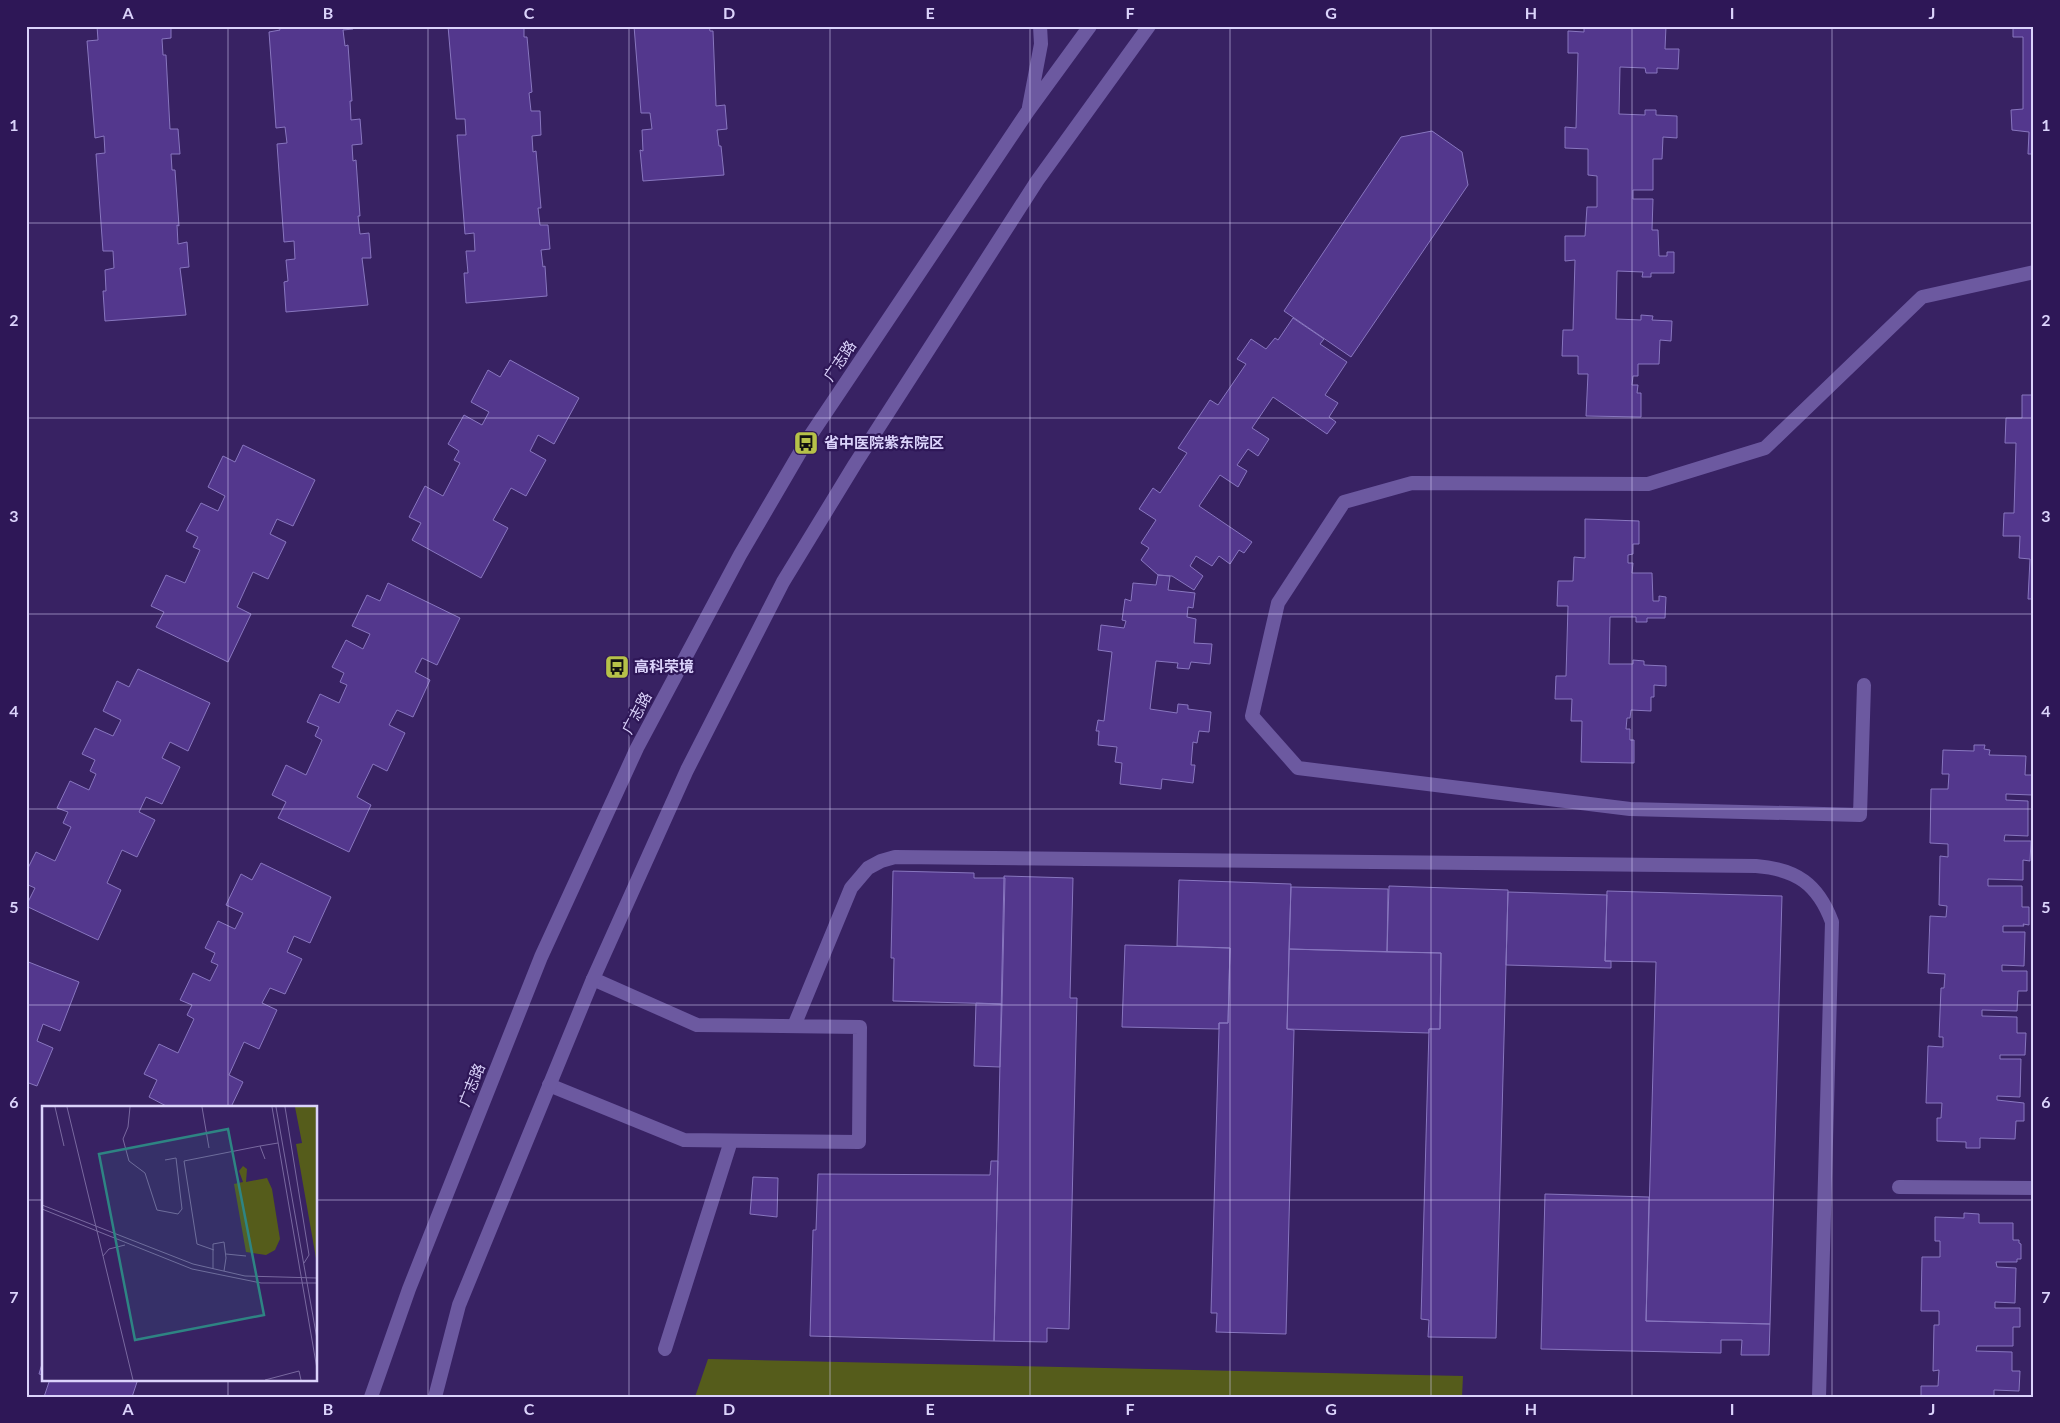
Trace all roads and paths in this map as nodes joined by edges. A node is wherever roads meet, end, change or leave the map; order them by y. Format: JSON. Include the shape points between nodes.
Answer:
{"nodes":[{"id":1,"x":1040,"y":26,"type":"edge"},
{"id":2,"x":1090,"y":26,"type":"edge"},
{"id":3,"x":1148,"y":26,"type":"edge"},
{"id":4,"x":1028,"y":111,"type":"junction"},
{"id":5,"x":2034,"y":272,"type":"edge"},
{"id":6,"x":1864,"y":685,"type":"dead end"},
{"id":7,"x":593,"y":979,"type":"junction"},
{"id":8,"x":794,"y":1026,"type":"junction"},
{"id":9,"x":549,"y":1085,"type":"junction"},
{"id":10,"x":731,"y":1141,"type":"junction"},
{"id":11,"x":1899,"y":1187,"type":"dead end"},
{"id":12,"x":2034,"y":1188,"type":"edge"},
{"id":13,"x":665,"y":1350,"type":"dead end"},
{"id":14,"x":371,"y":1397,"type":"edge"},
{"id":15,"x":435,"y":1397,"type":"edge"},
{"id":16,"x":1819,"y":1397,"type":"edge"}],
"edges":[{"from":1,"to":4,"type":"street","via":[[1040,44]]},
{"from":2,"to":4,"type":"street","name":"广志路"},
{"from":3,"to":7,"type":"street","via":[[1037,181],[783,582],[687,770]]},
{"from":4,"to":14,"type":"street","name":"广志路","via":[[806,442],[740,555],[637,748],[541,957],[409,1289]]},
{"from":5,"to":6,"type":"street","via":[[1922,297],[1765,448],[1648,484],[1412,483],[1344,502],[1278,603],[1252,716],[1298,768],[1630,809],[1860,815]]},
{"from":7,"to":8,"type":"street","via":[[697,1024]]},
{"from":7,"to":9,"type":"street"},
{"from":8,"to":10,"type":"street","via":[[860,1027],[859,1142]]},
{"from":8,"to":16,"type":"street","via":[[851,888],[868,868],[895,856],[1775,867],[1808,884],[1819,895],[1832,922]]},
{"from":9,"to":10,"type":"street","via":[[684,1140]]},
{"from":9,"to":15,"type":"street","via":[[459,1305]]},
{"from":10,"to":13,"type":"street"},
{"from":11,"to":12,"type":"street"}]}
